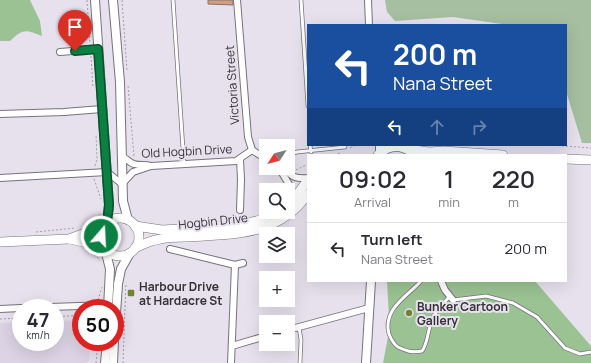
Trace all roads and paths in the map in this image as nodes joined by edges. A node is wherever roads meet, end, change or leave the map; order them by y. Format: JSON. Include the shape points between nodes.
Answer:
{"nodes":[{"id":1,"x":87,"y":0,"type":"edge"},
{"id":2,"x":95,"y":0,"type":"edge"},
{"id":3,"x":113,"y":0,"type":"edge"},
{"id":4,"x":173,"y":0,"type":"edge"},
{"id":5,"x":237,"y":0,"type":"edge"},
{"id":6,"x":301,"y":0,"type":"edge"},
{"id":7,"x":368,"y":0,"type":"edge"},
{"id":8,"x":369,"y":24,"type":"edge"},
{"id":9,"x":94,"y":49,"type":"junction"},
{"id":10,"x":60,"y":52,"type":"dead end"},
{"id":11,"x":307,"y":91,"type":"edge"},
{"id":12,"x":94,"y":92,"type":"dead end"},
{"id":13,"x":102,"y":108,"type":"junction"},
{"id":14,"x":0,"y":114,"type":"edge"},
{"id":15,"x":96,"y":131,"type":"dead end"},
{"id":16,"x":310,"y":146,"type":"edge"},
{"id":17,"x":397,"y":146,"type":"edge"},
{"id":18,"x":564,"y":146,"type":"edge"},
{"id":19,"x":345,"y":147,"type":"dead end"},
{"id":20,"x":591,"y":148,"type":"edge"},
{"id":21,"x":252,"y":150,"type":"junction"},
{"id":22,"x":378,"y":151,"type":"edge"},
{"id":23,"x":311,"y":152,"type":"junction"},
{"id":24,"x":411,"y":152,"type":"edge"},
{"id":25,"x":295,"y":153,"type":"edge"},
{"id":26,"x":259,"y":154,"type":"edge"},
{"id":27,"x":458,"y":154,"type":"edge"},
{"id":28,"x":122,"y":157,"type":"junction"},
{"id":29,"x":132,"y":158,"type":"dead end"},
{"id":30,"x":567,"y":159,"type":"edge"},
{"id":31,"x":240,"y":160,"type":"junction"},
{"id":32,"x":591,"y":160,"type":"edge"},
{"id":33,"x":184,"y":164,"type":"junction"},
{"id":34,"x":136,"y":165,"type":"junction"},
{"id":35,"x":151,"y":166,"type":"junction"},
{"id":36,"x":106,"y":172,"type":"junction"},
{"id":37,"x":94,"y":173,"type":"junction"},
{"id":38,"x":290,"y":175,"type":"edge"},
{"id":39,"x":0,"y":178,"type":"edge"},
{"id":40,"x":307,"y":179,"type":"edge"},
{"id":41,"x":307,"y":180,"type":"edge"},
{"id":42,"x":122,"y":184,"type":"junction"},
{"id":43,"x":307,"y":195,"type":"edge"},
{"id":44,"x":295,"y":197,"type":"edge"},
{"id":45,"x":101,"y":200,"type":"dead end"},
{"id":46,"x":101,"y":210,"type":"dead end"},
{"id":47,"x":240,"y":210,"type":"dead end"},
{"id":48,"x":262,"y":219,"type":"edge"},
{"id":49,"x":132,"y":223,"type":"junction"},
{"id":50,"x":105,"y":225,"type":"junction"},
{"id":51,"x":78,"y":228,"type":"dead end"},
{"id":52,"x":87,"y":228,"type":"junction"},
{"id":53,"x":36,"y":232,"type":"dead end"},
{"id":54,"x":69,"y":239,"type":"junction"},
{"id":55,"x":0,"y":242,"type":"edge"},
{"id":56,"x":89,"y":243,"type":"junction"},
{"id":57,"x":105,"y":248,"type":"junction"},
{"id":58,"x":170,"y":249,"type":"dead end"},
{"id":59,"x":132,"y":251,"type":"junction"},
{"id":60,"x":100,"y":261,"type":"dead end"},
{"id":61,"x":243,"y":263,"type":"dead end"},
{"id":62,"x":235,"y":265,"type":"junction"},
{"id":63,"x":126,"y":281,"type":"dead end"},
{"id":64,"x":371,"y":282,"type":"edge"},
{"id":65,"x":421,"y":282,"type":"edge"},
{"id":66,"x":442,"y":282,"type":"edge"},
{"id":67,"x":103,"y":283,"type":"dead end"},
{"id":68,"x":451,"y":298,"type":"junction"},
{"id":69,"x":99,"y":299,"type":"edge"},
{"id":70,"x":108,"y":299,"type":"edge"},
{"id":71,"x":117,"y":299,"type":"edge"},
{"id":72,"x":12,"y":308,"type":"edge"},
{"id":73,"x":369,"y":308,"type":"junction"},
{"id":74,"x":0,"y":309,"type":"edge"},
{"id":75,"x":12,"y":318,"type":"edge"},
{"id":76,"x":0,"y":319,"type":"edge"},
{"id":77,"x":299,"y":326,"type":"junction"},
{"id":78,"x":295,"y":327,"type":"edge"},
{"id":79,"x":259,"y":338,"type":"edge"},
{"id":80,"x":232,"y":346,"type":"junction"},
{"id":81,"x":97,"y":351,"type":"edge"},
{"id":82,"x":106,"y":351,"type":"edge"},
{"id":83,"x":114,"y":351,"type":"edge"},
{"id":84,"x":591,"y":352,"type":"edge"},
{"id":85,"x":96,"y":363,"type":"edge"},
{"id":86,"x":105,"y":363,"type":"edge"},
{"id":87,"x":113,"y":363,"type":"edge"},
{"id":88,"x":123,"y":363,"type":"edge"},
{"id":89,"x":231,"y":363,"type":"edge"},
{"id":90,"x":300,"y":363,"type":"edge"},
{"id":91,"x":366,"y":363,"type":"edge"}],
"edges":[{"from":1,"to":9,"type":"path"},
{"from":2,"to":9,"type":"street"},
{"from":3,"to":28,"type":"street","via":[[120,82]]},
{"from":4,"to":33,"type":"lane"},
{"from":5,"to":21,"type":"street","name":"Victoria Street","via":[[248,137]]},
{"from":6,"to":11,"type":"lane"},
{"from":7,"to":8,"type":"street"},
{"from":9,"to":10,"type":"street"},
{"from":9,"to":12,"type":"path"},
{"from":9,"to":13,"type":"street"},
{"from":13,"to":14,"type":"street"},
{"from":13,"to":36,"type":"street"},
{"from":15,"to":37,"type":"path","via":[[97,159]]},
{"from":16,"to":23,"type":"lane"},
{"from":17,"to":22,"type":"main road"},
{"from":17,"to":24,"type":"main road"},
{"from":18,"to":20,"type":"path"},
{"from":19,"to":23,"type":"lane"},
{"from":21,"to":26,"type":"street"},
{"from":21,"to":31,"type":"street","name":"Old Hogbin Drive"},
{"from":23,"to":25,"type":"lane"},
{"from":24,"to":27,"type":"main road"},
{"from":28,"to":34,"type":"street","name":"Old Hogbin Drive"},
{"from":28,"to":42,"type":"street"},
{"from":29,"to":34,"type":"path"},
{"from":30,"to":32,"type":"main road"},
{"from":31,"to":33,"type":"street","name":"Old Hogbin Drive"},
{"from":31,"to":47,"type":"street"},
{"from":33,"to":35,"type":"street","name":"Old Hogbin Drive"},
{"from":34,"to":35,"type":"street","name":"Old Hogbin Drive"},
{"from":35,"to":42,"type":"street","via":[[133,172]]},
{"from":36,"to":37,"type":"street"},
{"from":36,"to":42,"type":"street"},
{"from":36,"to":50,"type":"street","via":[[109,205]]},
{"from":37,"to":39,"type":"street"},
{"from":37,"to":45,"type":"path","via":[[94,181]]},
{"from":38,"to":40,"type":"street","via":[[298,179]]},
{"from":41,"to":44,"type":"main road"},
{"from":42,"to":49,"type":"street","via":[[124,205]]},
{"from":43,"to":59,"type":"main road","name":"Hogbin Drive","via":[[292,212],[262,228],[234,234],[163,238]]},
{"from":46,"to":52,"type":"path","via":[[101,214]]},
{"from":48,"to":49,"type":"main road","name":"Hogbin Drive","via":[[235,226],[162,230]]},
{"from":49,"to":50,"type":"main road","via":[[117,218]]},
{"from":49,"to":59,"type":"main road","via":[[138,231],[138,243]]},
{"from":50,"to":52,"type":"main road"},
{"from":50,"to":57,"type":"main road","via":[[101,236]]},
{"from":51,"to":53,"type":"path"},
{"from":52,"to":54,"type":"main road"},
{"from":54,"to":55,"type":"main road"},
{"from":54,"to":56,"type":"main road"},
{"from":56,"to":57,"type":"main road"},
{"from":56,"to":60,"type":"path","via":[[87,250]]},
{"from":57,"to":59,"type":"main road","via":[[120,256]]},
{"from":57,"to":70,"type":"street","via":[[110,269]]},
{"from":58,"to":62,"type":"street"},
{"from":59,"to":71,"type":"street","via":[[121,269]]},
{"from":61,"to":62,"type":"street"},
{"from":62,"to":80,"type":"street"},
{"from":63,"to":88,"type":"path"},
{"from":64,"to":73,"type":"street"},
{"from":65,"to":68,"type":"lane","via":[[391,312],[389,332],[395,345],[410,352],[422,351],[434,316]]},
{"from":66,"to":68,"type":"street"},
{"from":67,"to":69,"type":"path"},
{"from":68,"to":84,"type":"lane","via":[[486,296],[513,303],[537,317],[565,348],[580,354]]},
{"from":72,"to":74,"type":"street"},
{"from":73,"to":77,"type":"street"},
{"from":73,"to":91,"type":"street"},
{"from":75,"to":76,"type":"path"},
{"from":77,"to":78,"type":"street"},
{"from":77,"to":90,"type":"lane"},
{"from":79,"to":80,"type":"street"},
{"from":80,"to":89,"type":"street"},
{"from":81,"to":85,"type":"path"},
{"from":82,"to":86,"type":"street"},
{"from":83,"to":87,"type":"street"}]}
